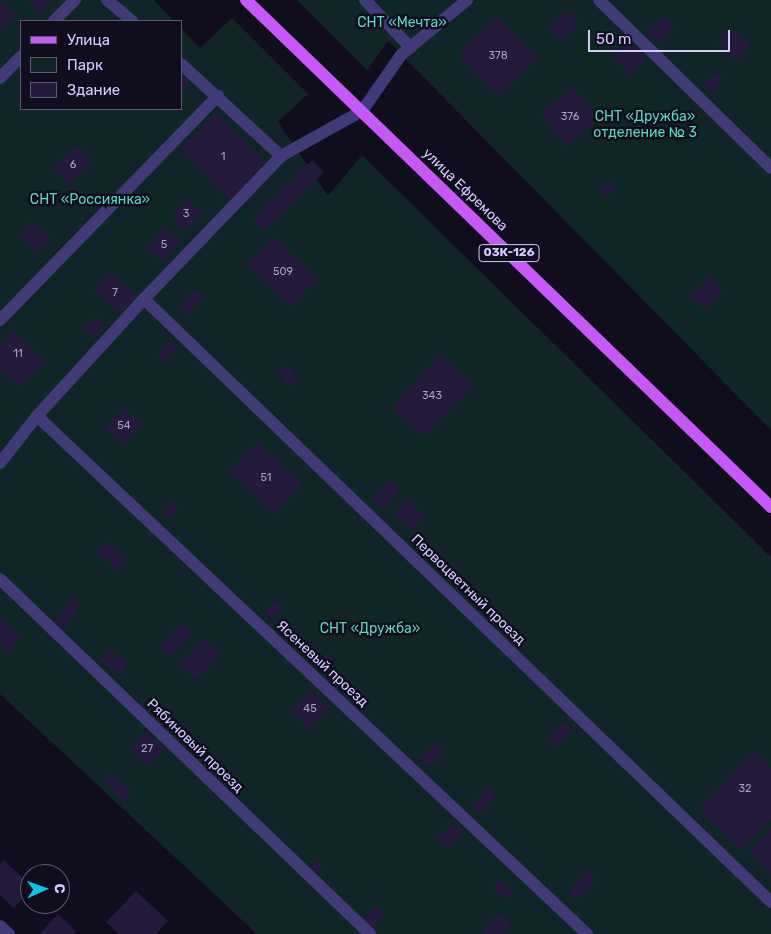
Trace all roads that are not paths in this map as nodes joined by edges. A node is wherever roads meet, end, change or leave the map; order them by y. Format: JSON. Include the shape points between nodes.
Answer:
{"nodes":[{"id":1,"x":75,"y":0,"type":"edge"},
{"id":2,"x":107,"y":0,"type":"edge"},
{"id":3,"x":246,"y":0,"type":"edge"},
{"id":4,"x":365,"y":0,"type":"edge"},
{"id":5,"x":467,"y":0,"type":"edge"},
{"id":6,"x":599,"y":0,"type":"edge"},
{"id":7,"x":55,"y":20,"type":"edge"},
{"id":8,"x":131,"y":20,"type":"edge"},
{"id":9,"x":411,"y":48,"type":"junction"},
{"id":10,"x":20,"y":57,"type":"edge"},
{"id":11,"x":182,"y":65,"type":"edge"},
{"id":12,"x":0,"y":78,"type":"edge"},
{"id":13,"x":218,"y":96,"type":"junction"},
{"id":14,"x":362,"y":111,"type":"junction"},
{"id":15,"x":281,"y":156,"type":"junction"},
{"id":16,"x":771,"y":168,"type":"edge"},
{"id":17,"x":144,"y":299,"type":"junction"},
{"id":18,"x":0,"y":320,"type":"edge"},
{"id":19,"x":37,"y":416,"type":"junction"},
{"id":20,"x":0,"y":463,"type":"edge"},
{"id":21,"x":771,"y":507,"type":"edge"},
{"id":22,"x":0,"y":579,"type":"edge"},
{"id":23,"x":771,"y":902,"type":"edge"},
{"id":24,"x":0,"y":926,"type":"edge"},
{"id":25,"x":8,"y":934,"type":"edge"},
{"id":26,"x":370,"y":934,"type":"edge"},
{"id":27,"x":586,"y":934,"type":"edge"}],
"edges":[{"from":1,"to":7,"type":"street"},
{"from":2,"to":8,"type":"street"},
{"from":3,"to":14,"type":"main road","name":"улица Ефремова","number":"03К-126"},
{"from":4,"to":9,"type":"street"},
{"from":5,"to":9,"type":"street"},
{"from":6,"to":16,"type":"street"},
{"from":9,"to":14,"type":"street","via":[[401,55]]},
{"from":10,"to":12,"type":"street"},
{"from":11,"to":13,"type":"street"},
{"from":13,"to":15,"type":"street"},
{"from":13,"to":18,"type":"street"},
{"from":14,"to":15,"type":"street"},
{"from":14,"to":21,"type":"main road","name":"улица Ефремова","number":"03К-126"},
{"from":15,"to":17,"type":"street"},
{"from":17,"to":19,"type":"street"},
{"from":17,"to":23,"type":"street","name":"Первоцветный проезд"},
{"from":19,"to":20,"type":"street"},
{"from":19,"to":27,"type":"street","name":"Ясеневый проезд"},
{"from":22,"to":26,"type":"street","name":"Рябиновый проезд"},
{"from":24,"to":25,"type":"street"}]}
